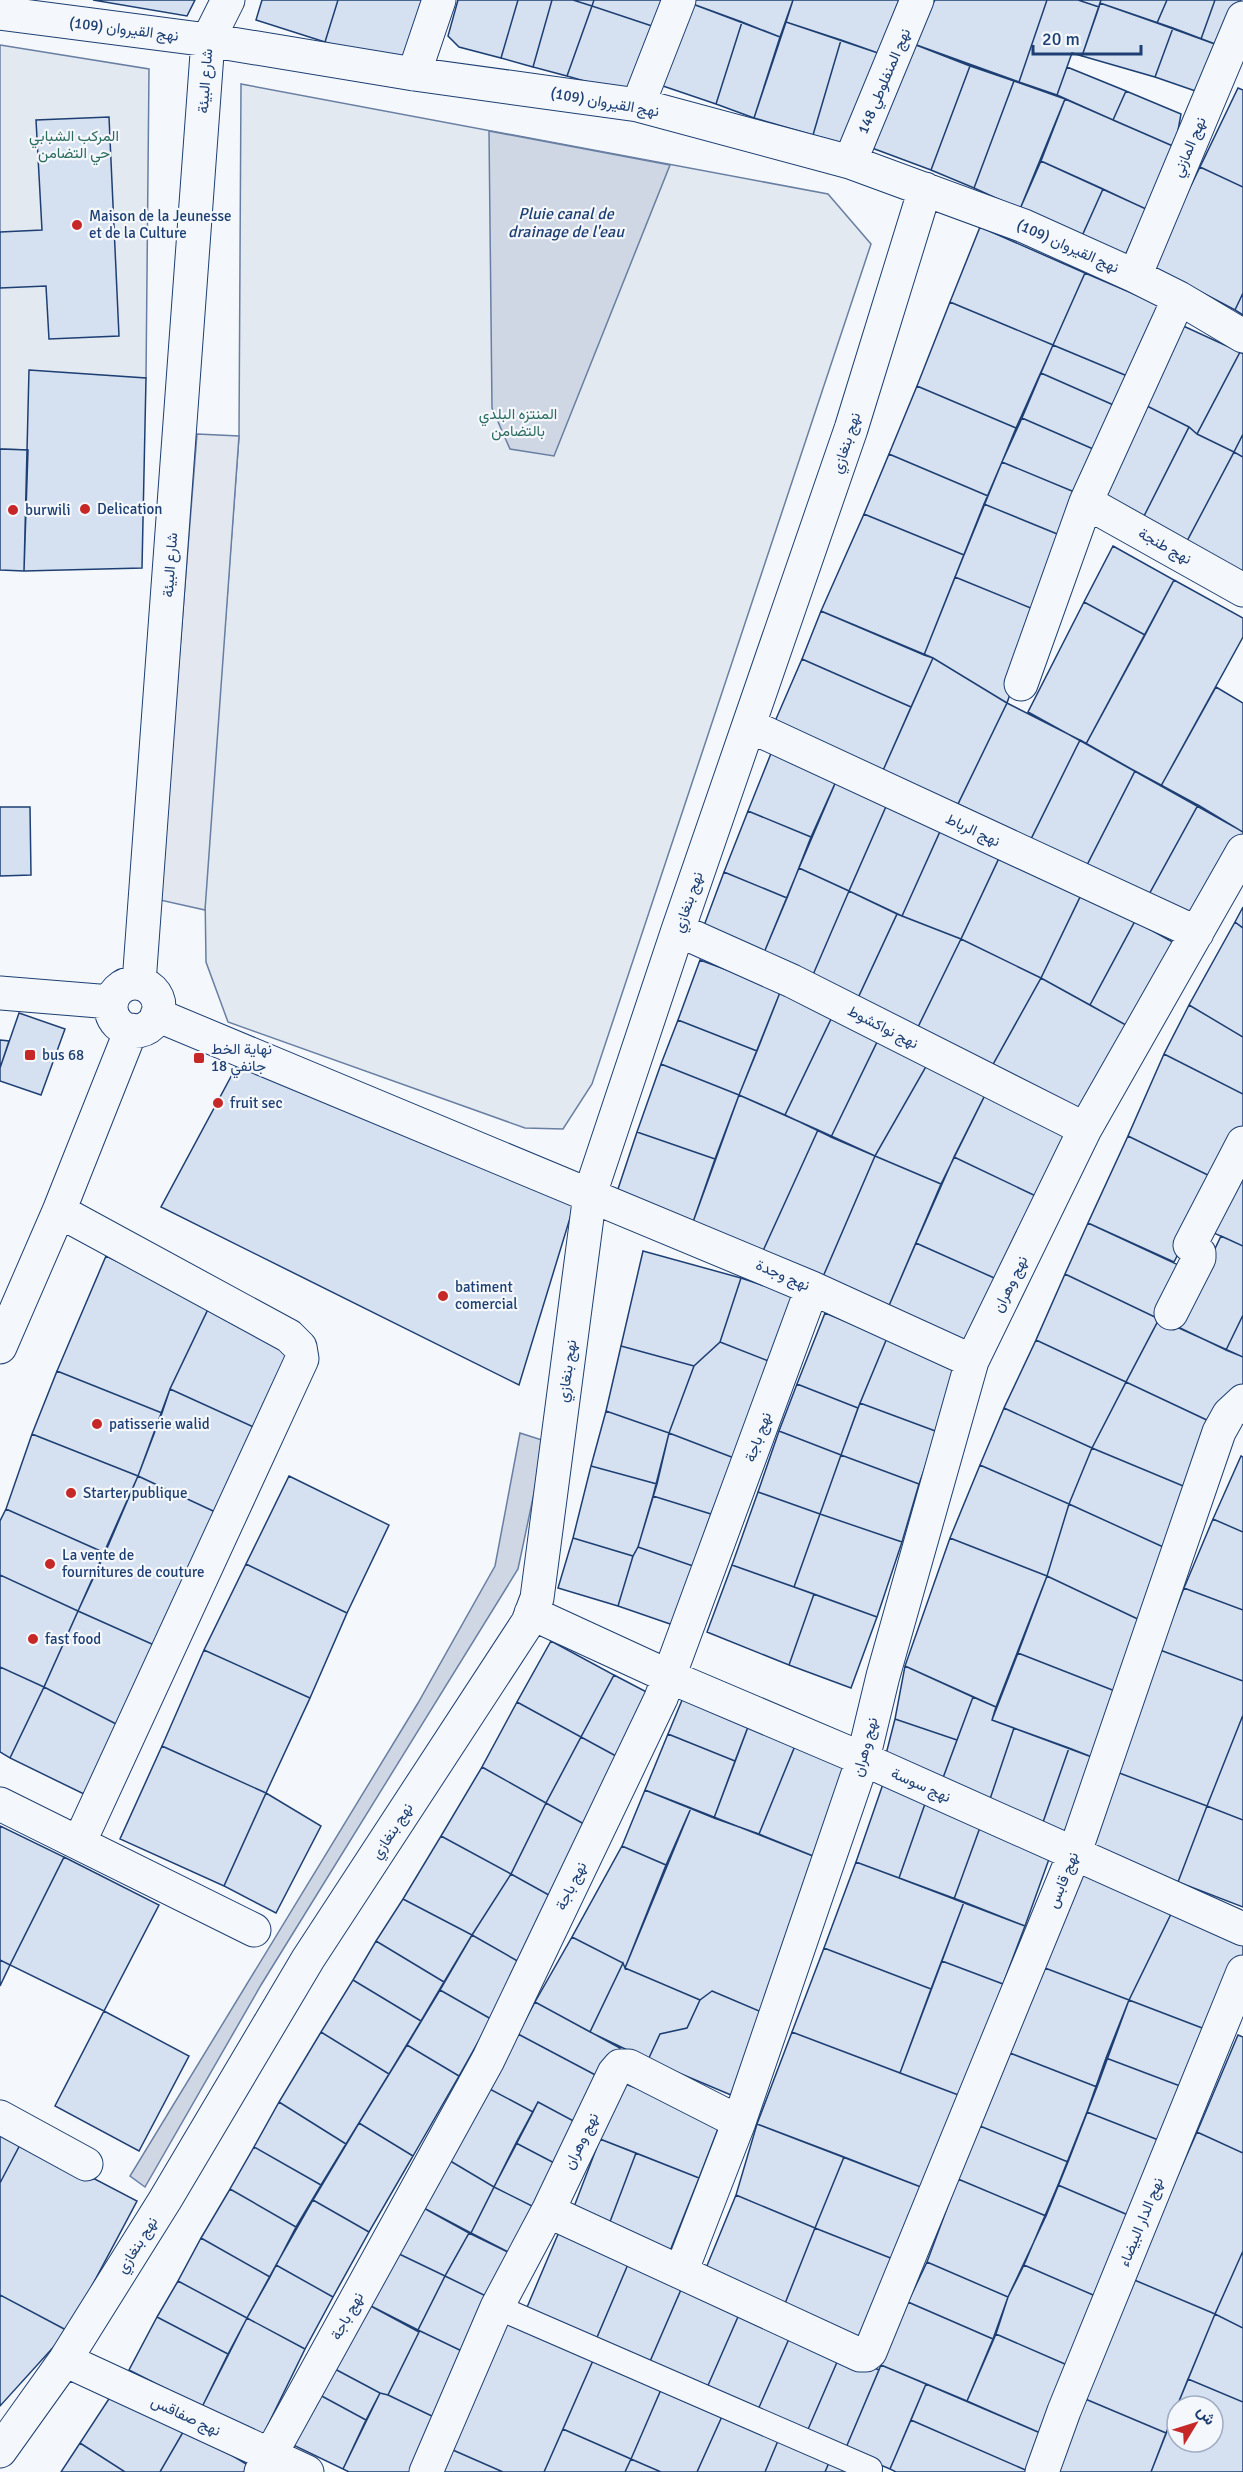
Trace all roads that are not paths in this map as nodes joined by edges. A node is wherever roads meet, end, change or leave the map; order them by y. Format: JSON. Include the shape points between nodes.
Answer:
{"nodes":[{"id":1,"x":228,"y":0,"type":"edge"},
{"id":2,"x":439,"y":0,"type":"edge"},
{"id":3,"x":679,"y":0,"type":"edge"},
{"id":4,"x":917,"y":0,"type":"edge"},
{"id":5,"x":0,"y":13,"type":"edge"},
{"id":6,"x":1243,"y":18,"type":"edge"},
{"id":7,"x":208,"y":40,"type":"junction"},
{"id":8,"x":1233,"y":69,"type":"edge"},
{"id":9,"x":414,"y":74,"type":"junction"},
{"id":10,"x":638,"y":105,"type":"junction"},
{"id":11,"x":850,"y":162,"type":"junction"},
{"id":12,"x":925,"y":189,"type":"junction"},
{"id":13,"x":1135,"y":276,"type":"junction"},
{"id":14,"x":1179,"y":298,"type":"junction"},
{"id":15,"x":1243,"y":336,"type":"edge"},
{"id":16,"x":1086,"y":502,"type":"junction"},
{"id":17,"x":1243,"y":590,"type":"edge"},
{"id":18,"x":1021,"y":684,"type":"dead end"},
{"id":19,"x":750,"y":726,"type":"junction"},
{"id":20,"x":1243,"y":851,"type":"edge"},
{"id":21,"x":678,"y":930,"type":"junction"},
{"id":22,"x":1197,"y":933,"type":"junction"},
{"id":23,"x":139,"y":984,"type":"junction"},
{"id":24,"x":0,"y":993,"type":"edge"},
{"id":25,"x":111,"y":1002,"type":"junction"},
{"id":26,"x":144,"y":1023,"type":"junction"},
{"id":27,"x":1085,"y":1130,"type":"junction"},
{"id":28,"x":1243,"y":1143,"type":"edge"},
{"id":29,"x":590,"y":1194,"type":"junction"},
{"id":30,"x":59,"y":1211,"type":"junction"},
{"id":31,"x":812,"y":1288,"type":"junction"},
{"id":32,"x":1171,"y":1313,"type":"dead end"},
{"id":33,"x":0,"y":1347,"type":"edge"},
{"id":34,"x":972,"y":1361,"type":"junction"},
{"id":35,"x":1243,"y":1401,"type":"edge"},
{"id":36,"x":531,"y":1613,"type":"junction"},
{"id":37,"x":670,"y":1677,"type":"junction"},
{"id":38,"x":863,"y":1759,"type":"junction"},
{"id":39,"x":0,"y":1804,"type":"edge"},
{"id":40,"x":79,"y":1843,"type":"junction"},
{"id":41,"x":1075,"y":1852,"type":"junction"},
{"id":42,"x":1243,"y":1929,"type":"edge"},
{"id":43,"x":254,"y":1930,"type":"dead end"},
{"id":44,"x":1243,"y":1972,"type":"edge"},
{"id":45,"x":0,"y":2117,"type":"edge"},
{"id":46,"x":739,"y":2122,"type":"junction"},
{"id":47,"x":86,"y":2164,"type":"dead end"},
{"id":48,"x":548,"y":2211,"type":"junction"},
{"id":49,"x":681,"y":2272,"type":"junction"},
{"id":50,"x":497,"y":2307,"type":"junction"},
{"id":51,"x":65,"y":2360,"type":"junction"},
{"id":52,"x":0,"y":2451,"type":"edge"},
{"id":53,"x":266,"y":2464,"type":"edge"},
{"id":54,"x":870,"y":2469,"type":"dead end"},
{"id":55,"x":307,"y":2472,"type":"edge"},
{"id":56,"x":426,"y":2472,"type":"edge"},
{"id":57,"x":1042,"y":2472,"type":"edge"}],
"edges":[{"from":1,"to":7,"type":"street"},
{"from":2,"to":9,"type":"street"},
{"from":3,"to":10,"type":"street"},
{"from":4,"to":11,"type":"street","name":"نهج المنفلوطي 148"},
{"from":5,"to":7,"type":"street","name":"نهج القيروان (109)"},
{"from":6,"to":8,"type":"street","name":"نهج المازني"},
{"from":7,"to":9,"type":"street","name":"نهج القيروان (109)"},
{"from":7,"to":23,"type":"street","name":"شارع البيئة"},
{"from":8,"to":13,"type":"street","name":"نهج المازني"},
{"from":9,"to":10,"type":"street","name":"نهج القيروان (109)"},
{"from":10,"to":11,"type":"street","name":"نهج القيروان (109)"},
{"from":11,"to":12,"type":"street","name":"نهج القيروان (109)"},
{"from":12,"to":13,"type":"street","name":"نهج القيروان (109)","via":[[1023,226]]},
{"from":12,"to":19,"type":"street","name":"نهج بنغازي","via":[[851,429]]},
{"from":13,"to":14,"type":"street","name":"نهج القيروان (109)"},
{"from":14,"to":15,"type":"street","name":"نهج القيروان (109)"},
{"from":14,"to":16,"type":"street"},
{"from":16,"to":17,"type":"street","name":"نهج طنجة"},
{"from":16,"to":18,"type":"street"},
{"from":19,"to":21,"type":"street","name":"نهج بنغازي"},
{"from":19,"to":22,"type":"street","name":"نهج الرباط"},
{"from":20,"to":22,"type":"street","name":"نهج وهران"},
{"from":21,"to":27,"type":"street","name":"نهج نواكشوط","via":[[792,981]]},
{"from":21,"to":29,"type":"street","name":"نهج بنغازي"},
{"from":22,"to":27,"type":"street","name":"نهج وهران"},
{"from":23,"to":25,"type":"street","via":[[125,985]]},
{"from":23,"to":26,"type":"street","via":[[155,995],[159,1008]]},
{"from":24,"to":25,"type":"street"},
{"from":25,"to":26,"type":"street","via":[[119,1025]]},
{"from":26,"to":29,"type":"street","name":"نهج وجدة"},
{"from":26,"to":30,"type":"street"},
{"from":27,"to":34,"type":"street","name":"نهج وهران"},
{"from":28,"to":32,"type":"street","via":[[1190,1245],[1199,1258]]},
{"from":29,"to":31,"type":"street","name":"نهج وجدة"},
{"from":29,"to":36,"type":"street","name":"نهج بنغازي","via":[[537,1598]]},
{"from":30,"to":33,"type":"street"},
{"from":30,"to":40,"type":"street","via":[[289,1336],[300,1347],[302,1359]]},
{"from":31,"to":34,"type":"street","name":"نهج وجدة"},
{"from":31,"to":37,"type":"street","name":"نهج باجة"},
{"from":34,"to":38,"type":"street","name":"نهج وهران"},
{"from":35,"to":41,"type":"street","name":"نهج قابس","via":[[1229,1414],[1219,1432]]},
{"from":36,"to":37,"type":"street","name":"نهج سوسة"},
{"from":36,"to":51,"type":"street","name":"نهج بنغازي","via":[[308,1959]]},
{"from":37,"to":38,"type":"street","name":"نهج سوسة"},
{"from":37,"to":53,"type":"street","name":"نهج باجة","via":[[488,2060]]},
{"from":38,"to":41,"type":"street","name":"نهج سوسة"},
{"from":38,"to":46,"type":"street","name":"نهج وهران"},
{"from":39,"to":40,"type":"street"},
{"from":40,"to":43,"type":"street"},
{"from":41,"to":42,"type":"street","name":"نهج سوسة"},
{"from":41,"to":49,"type":"street","name":"نهج قابس","via":[[873,2347],[866,2355]]},
{"from":44,"to":57,"type":"street","name":"نهج الدار البيضاء"},
{"from":45,"to":47,"type":"street"},
{"from":46,"to":48,"type":"street","name":"نهج وهران","via":[[629,2066],[620,2066]]},
{"from":46,"to":49,"type":"street"},
{"from":48,"to":49,"type":"street"},
{"from":48,"to":50,"type":"street","name":"نهج وهران"},
{"from":50,"to":54,"type":"street"},
{"from":50,"to":56,"type":"street","name":"نهج وهران"},
{"from":51,"to":52,"type":"street","name":"نهج بنغازي"},
{"from":51,"to":53,"type":"street","name":"نهج صفاقس"},
{"from":53,"to":55,"type":"street","name":"نهج صفاقس"}]}
